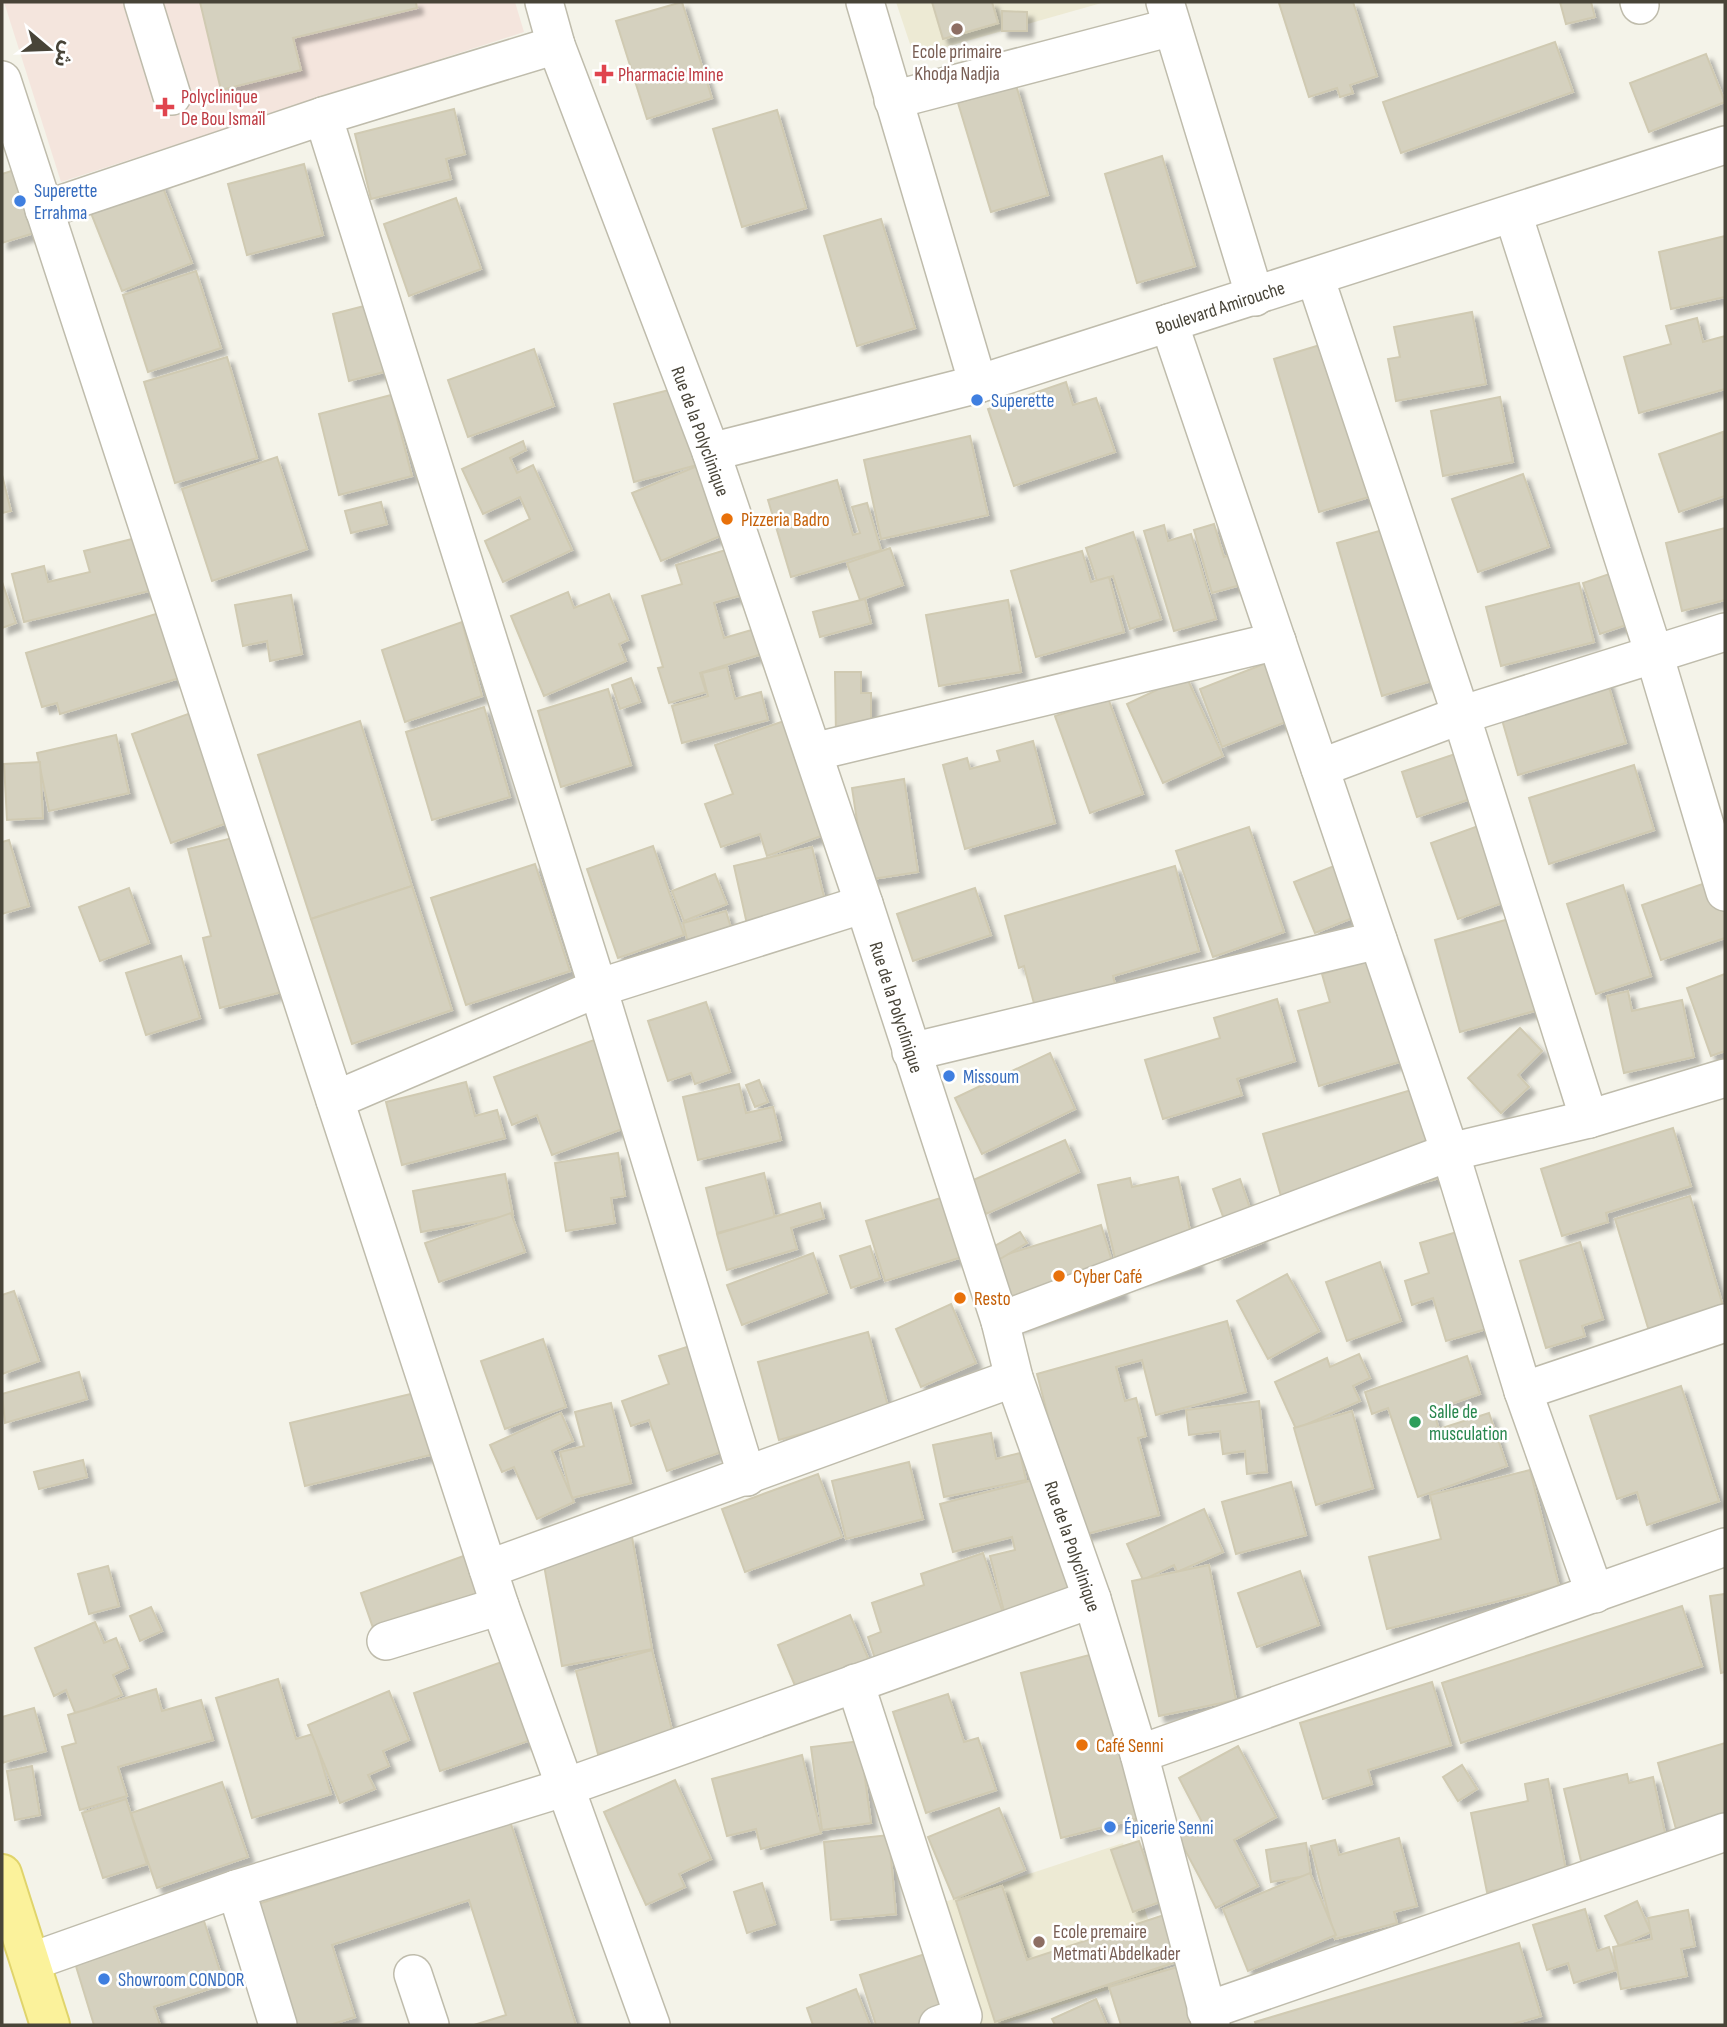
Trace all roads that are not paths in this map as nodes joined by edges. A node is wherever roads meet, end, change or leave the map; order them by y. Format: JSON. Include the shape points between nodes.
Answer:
{"nodes":[{"id":1,"x":144,"y":2,"type":"edge"},
{"id":2,"x":544,"y":2,"type":"edge"},
{"id":3,"x":865,"y":2,"type":"edge"},
{"id":4,"x":1168,"y":14,"type":"edge"},
{"id":5,"x":556,"y":46,"type":"junction"},
{"id":6,"x":2,"y":80,"type":"edge"},
{"id":7,"x":172,"y":96,"type":"dead end"},
{"id":8,"x":893,"y":100,"type":"junction"},
{"id":9,"x":323,"y":116,"type":"junction"},
{"id":10,"x":1725,"y":145,"type":"edge"},
{"id":11,"x":44,"y":210,"type":"junction"},
{"id":12,"x":1513,"y":214,"type":"junction"},
{"id":13,"x":1315,"y":277,"type":"junction"},
{"id":14,"x":1255,"y":297,"type":"junction"},
{"id":15,"x":1169,"y":323,"type":"junction"},
{"id":16,"x":978,"y":384,"type":"junction"},
{"id":17,"x":711,"y":452,"type":"junction"},
{"id":18,"x":1725,"y":632,"type":"edge"},
{"id":19,"x":1277,"y":641,"type":"junction"},
{"id":20,"x":1654,"y":654,"type":"junction"},
{"id":21,"x":1461,"y":715,"type":"junction"},
{"id":22,"x":813,"y":752,"type":"junction"},
{"id":23,"x":1320,"y":768,"type":"junction"},
{"id":24,"x":1725,"y":892,"type":"edge"},
{"id":25,"x":864,"y":904,"type":"junction"},
{"id":26,"x":1378,"y":940,"type":"junction"},
{"id":27,"x":598,"y":988,"type":"junction"},
{"id":28,"x":911,"y":1052,"type":"junction"},
{"id":29,"x":1725,"y":1078,"type":"edge"},
{"id":30,"x":335,"y":1100,"type":"junction"},
{"id":31,"x":1589,"y":1119,"type":"junction"},
{"id":32,"x":1450,"y":1152,"type":"junction"},
{"id":33,"x":1000,"y":1321,"type":"junction"},
{"id":34,"x":1725,"y":1323,"type":"edge"},
{"id":35,"x":1014,"y":1378,"type":"junction"},
{"id":36,"x":1523,"y":1391,"type":"junction"},
{"id":37,"x":747,"y":1477,"type":"junction"},
{"id":38,"x":1725,"y":1547,"type":"edge"},
{"id":39,"x":488,"y":1569,"type":"junction"},
{"id":40,"x":1595,"y":1594,"type":"junction"},
{"id":41,"x":1092,"y":1599,"type":"junction"},
{"id":42,"x":500,"y":1606,"type":"junction"},
{"id":43,"x":386,"y":1641,"type":"dead end"},
{"id":44,"x":855,"y":1683,"type":"junction"},
{"id":45,"x":1139,"y":1754,"type":"junction"},
{"id":46,"x":566,"y":1787,"type":"junction"},
{"id":47,"x":1725,"y":1832,"type":"edge"},
{"id":48,"x":2,"y":1874,"type":"edge"},
{"id":49,"x":236,"y":1889,"type":"junction"},
{"id":50,"x":30,"y":1962,"type":"junction"},
{"id":51,"x":413,"y":1974,"type":"dead end"},
{"id":52,"x":1209,"y":2018,"type":"edge"},
{"id":53,"x":50,"y":2025,"type":"edge"},
{"id":54,"x":278,"y":2025,"type":"edge"},
{"id":55,"x":430,"y":2025,"type":"edge"},
{"id":56,"x":651,"y":2025,"type":"edge"},
{"id":57,"x":938,"y":2025,"type":"edge"}],
"edges":[{"from":1,"to":7,"type":"street"},
{"from":2,"to":5,"type":"street","name":"Rue de la Polyclinique"},
{"from":3,"to":8,"type":"street"},
{"from":4,"to":8,"type":"street"},
{"from":4,"to":14,"type":"street"},
{"from":5,"to":9,"type":"street"},
{"from":5,"to":17,"type":"street","name":"Rue de la Polyclinique"},
{"from":6,"to":11,"type":"street"},
{"from":8,"to":16,"type":"street"},
{"from":9,"to":11,"type":"street"},
{"from":9,"to":27,"type":"street"},
{"from":10,"to":12,"type":"street","name":"Boulevard Amirouche"},
{"from":11,"to":30,"type":"street"},
{"from":12,"to":13,"type":"street","name":"Boulevard Amirouche"},
{"from":12,"to":20,"type":"street"},
{"from":13,"to":14,"type":"street","name":"Boulevard Amirouche"},
{"from":13,"to":21,"type":"street"},
{"from":14,"to":15,"type":"street","name":"Boulevard Amirouche"},
{"from":15,"to":16,"type":"street","name":"Boulevard Amirouche"},
{"from":15,"to":19,"type":"street"},
{"from":16,"to":17,"type":"street","name":"Boulevard Amirouche"},
{"from":17,"to":22,"type":"street","name":"Rue de la Polyclinique"},
{"from":18,"to":20,"type":"street"},
{"from":19,"to":22,"type":"street"},
{"from":19,"to":23,"type":"street"},
{"from":20,"to":21,"type":"street"},
{"from":20,"to":24,"type":"street"},
{"from":21,"to":23,"type":"street"},
{"from":21,"to":31,"type":"street"},
{"from":22,"to":25,"type":"street","name":"Rue de la Polyclinique"},
{"from":23,"to":26,"type":"street"},
{"from":25,"to":27,"type":"street"},
{"from":25,"to":28,"type":"street","name":"Rue de la Polyclinique"},
{"from":26,"to":28,"type":"street"},
{"from":26,"to":32,"type":"street"},
{"from":27,"to":30,"type":"street"},
{"from":27,"to":37,"type":"street"},
{"from":28,"to":33,"type":"street","name":"Rue de la Polyclinique"},
{"from":29,"to":31,"type":"street"},
{"from":30,"to":39,"type":"street"},
{"from":31,"to":32,"type":"street"},
{"from":32,"to":33,"type":"street"},
{"from":32,"to":36,"type":"street"},
{"from":33,"to":35,"type":"street","name":"Rue de la Polyclinique"},
{"from":34,"to":36,"type":"street"},
{"from":35,"to":37,"type":"street"},
{"from":35,"to":41,"type":"street","name":"Rue de la Polyclinique"},
{"from":36,"to":40,"type":"street"},
{"from":37,"to":39,"type":"street"},
{"from":38,"to":40,"type":"street"},
{"from":39,"to":42,"type":"street"},
{"from":40,"to":45,"type":"street"},
{"from":41,"to":44,"type":"street"},
{"from":41,"to":45,"type":"street","name":"Rue de la Polyclinique"},
{"from":42,"to":43,"type":"street"},
{"from":42,"to":46,"type":"street"},
{"from":44,"to":46,"type":"street"},
{"from":44,"to":57,"type":"street","via":[[963,2017]]},
{"from":45,"to":52,"type":"street","name":"Rue de la Polyclinique"},
{"from":46,"to":49,"type":"street"},
{"from":46,"to":56,"type":"street"},
{"from":47,"to":52,"type":"street"},
{"from":48,"to":50,"type":"main road"},
{"from":49,"to":50,"type":"street"},
{"from":49,"to":54,"type":"street"},
{"from":50,"to":53,"type":"main road"},
{"from":51,"to":55,"type":"street"}]}
